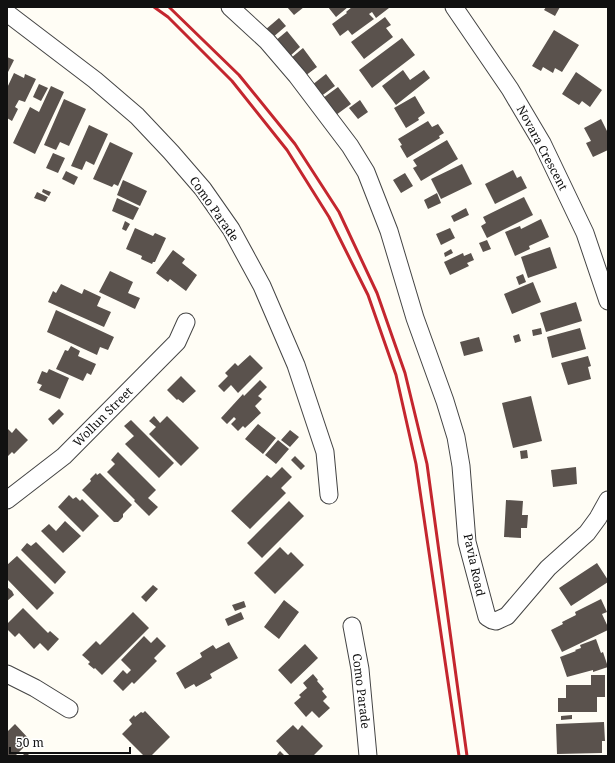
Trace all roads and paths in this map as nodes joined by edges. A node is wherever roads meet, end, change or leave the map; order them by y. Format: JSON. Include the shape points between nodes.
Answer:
{"nodes":[{"id":1,"x":230,"y":7,"type":"edge"},
{"id":2,"x":454,"y":7,"type":"edge"},
{"id":3,"x":7,"y":13,"type":"edge"},
{"id":4,"x":608,"y":301,"type":"edge"},
{"id":5,"x":186,"y":322,"type":"dead end"},
{"id":6,"x":329,"y":495,"type":"dead end"},
{"id":7,"x":7,"y":500,"type":"edge"},
{"id":8,"x":608,"y":500,"type":"edge"},
{"id":9,"x":352,"y":626,"type":"dead end"},
{"id":10,"x":7,"y":674,"type":"edge"},
{"id":11,"x":69,"y":709,"type":"dead end"},
{"id":12,"x":368,"y":756,"type":"edge"}],
"edges":[{"from":1,"to":8,"type":"street","name":"Pavia Road","via":[[267,41],[297,76],[350,146],[366,172],[389,231],[415,318],[456,437],[467,542],[487,617],[496,621],[507,616],[548,568],[587,533]]},
{"from":2,"to":4,"type":"street","name":"Novara Crescent","via":[[542,142],[585,233]]},
{"from":3,"to":6,"type":"street","name":"Como Parade","via":[[95,80],[137,116],[203,189],[232,229],[262,286],[296,365],[325,452]]},
{"from":5,"to":7,"type":"street","name":"Wollun Street","via":[[177,342],[64,456]]},
{"from":9,"to":12,"type":"street","name":"Como Parade","via":[[360,669]]},
{"from":10,"to":11,"type":"street"}]}
